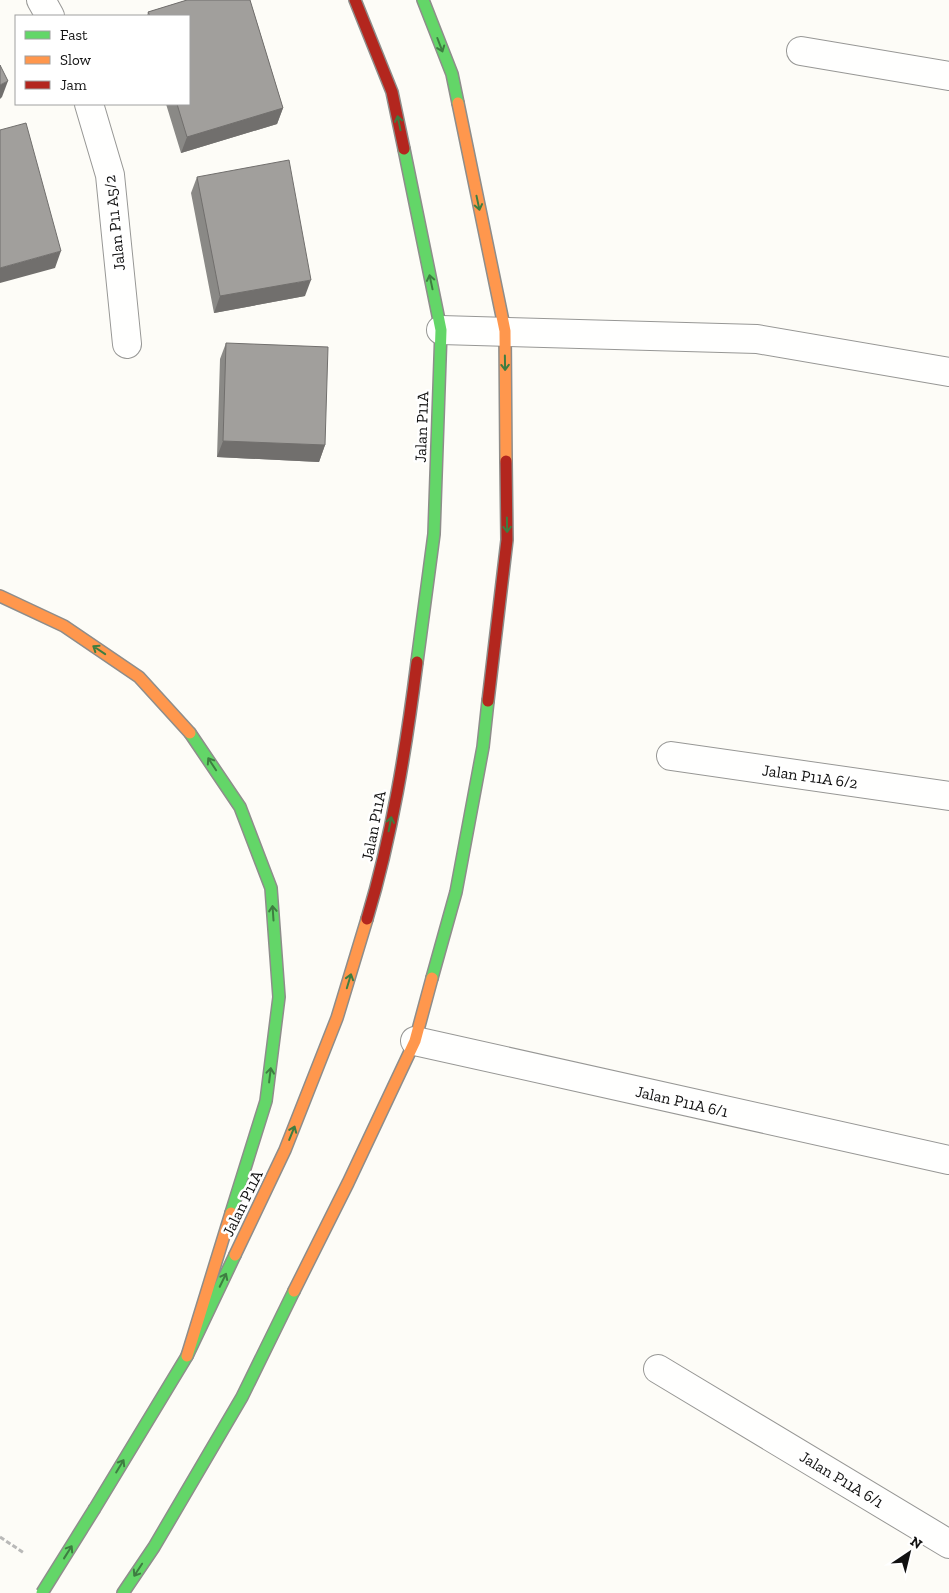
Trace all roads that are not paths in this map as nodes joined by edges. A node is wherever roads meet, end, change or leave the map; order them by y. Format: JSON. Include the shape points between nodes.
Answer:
{"nodes":[{"id":1,"x":41,"y":0,"type":"edge"},
{"id":2,"x":355,"y":0,"type":"edge"},
{"id":3,"x":423,"y":0,"type":"edge"},
{"id":4,"x":49,"y":15,"type":"edge"},
{"id":5,"x":801,"y":51,"type":"dead end"},
{"id":6,"x":949,"y":76,"type":"edge"},
{"id":7,"x":89,"y":105,"type":"edge"},
{"id":8,"x":441,"y":330,"type":"junction"},
{"id":9,"x":505,"y":331,"type":"junction"},
{"id":10,"x":127,"y":344,"type":"dead end"},
{"id":11,"x":949,"y":372,"type":"edge"},
{"id":12,"x":0,"y":596,"type":"edge"},
{"id":13,"x":671,"y":756,"type":"dead end"},
{"id":14,"x":949,"y":796,"type":"edge"},
{"id":15,"x":415,"y":1041,"type":"junction"},
{"id":16,"x":949,"y":1160,"type":"edge"},
{"id":17,"x":187,"y":1356,"type":"junction"},
{"id":18,"x":658,"y":1369,"type":"dead end"},
{"id":19,"x":949,"y":1544,"type":"edge"},
{"id":20,"x":42,"y":1593,"type":"edge"},
{"id":21,"x":123,"y":1593,"type":"edge"}],
"edges":[{"from":1,"to":4,"type":"street"},
{"from":8,"to":2,"type":"street","name":"Jalan P11A","one_way":true,"via":[[392,92]]},
{"from":3,"to":9,"type":"street","one_way":true,"via":[[452,74]]},
{"from":5,"to":6,"type":"street"},
{"from":7,"to":10,"type":"street","name":"Jalan P11 A5/2","via":[[110,174]]},
{"from":8,"to":9,"type":"street"},
{"from":17,"to":8,"type":"street","name":"Jalan P11A","one_way":true,"via":[[285,1150],[337,1018],[380,879],[407,738],[434,534]]},
{"from":9,"to":11,"type":"street","via":[[757,339]]},
{"from":9,"to":15,"type":"street","one_way":true,"via":[[507,540],[484,738],[456,892]]},
{"from":17,"to":12,"type":"street","one_way":true,"via":[[266,1101],[279,997],[271,888],[240,807],[190,732],[139,677],[64,626]]},
{"from":13,"to":14,"type":"street","name":"Jalan P11A 6/2"},
{"from":15,"to":16,"type":"street","name":"Jalan P11A 6/1"},
{"from":15,"to":21,"type":"street","one_way":true,"via":[[242,1397],[154,1547]]},
{"from":20,"to":17,"type":"street","name":"Jalan P11A","one_way":true,"bridge":true},
{"from":18,"to":19,"type":"street","name":"Jalan P11A 6/1"}]}
